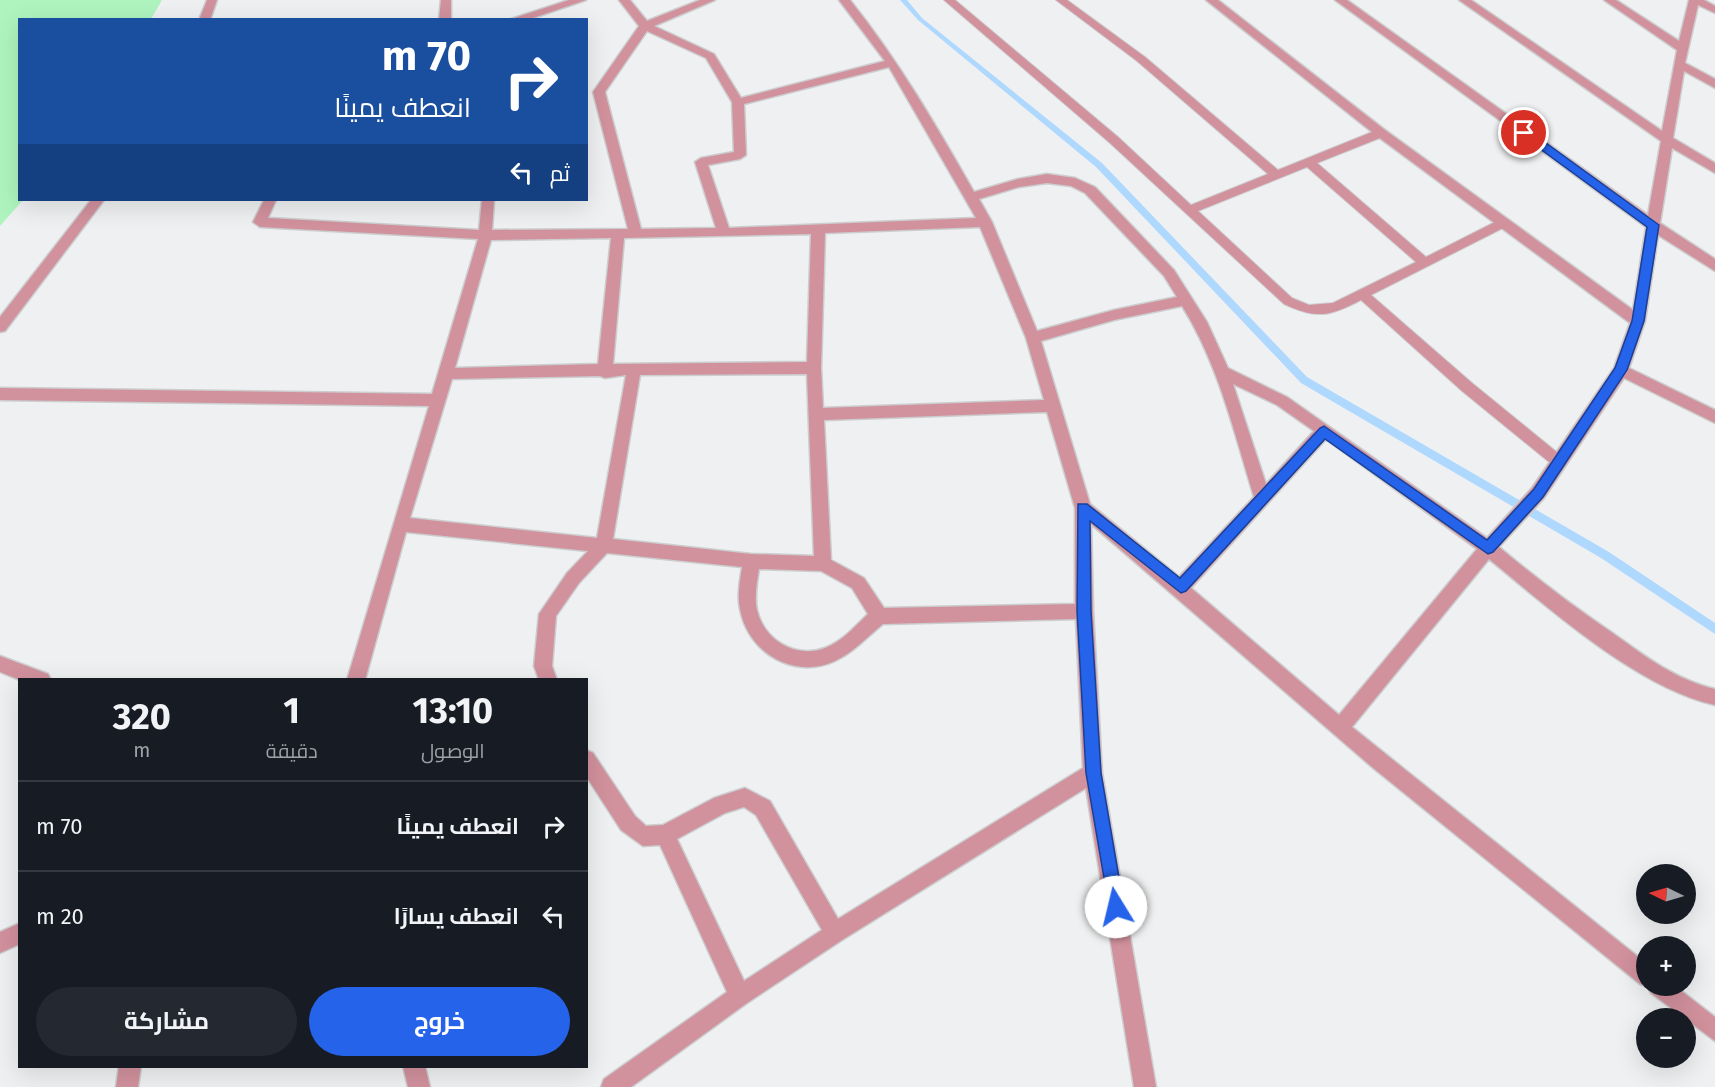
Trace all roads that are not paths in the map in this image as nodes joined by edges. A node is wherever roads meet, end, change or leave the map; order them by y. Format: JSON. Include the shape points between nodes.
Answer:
{"nodes":[{"id":1,"x":212,"y":0,"type":"edge"},
{"id":2,"x":446,"y":0,"type":"edge"},
{"id":3,"x":581,"y":0,"type":"edge"},
{"id":4,"x":624,"y":0,"type":"edge"},
{"id":5,"x":710,"y":0,"type":"edge"},
{"id":6,"x":844,"y":0,"type":"edge"},
{"id":7,"x":949,"y":0,"type":"edge"},
{"id":8,"x":1060,"y":0,"type":"edge"},
{"id":9,"x":1211,"y":0,"type":"edge"},
{"id":10,"x":1340,"y":0,"type":"edge"},
{"id":11,"x":1464,"y":0,"type":"edge"},
{"id":12,"x":1609,"y":0,"type":"edge"},
{"id":13,"x":1695,"y":0,"type":"edge"},
{"id":14,"x":1715,"y":10,"type":"edge"},
{"id":15,"x":205,"y":18,"type":"edge"},
{"id":16,"x":444,"y":18,"type":"edge"},
{"id":17,"x":520,"y":18,"type":"edge"},
{"id":18,"x":645,"y":26,"type":"junction"},
{"id":19,"x":1682,"y":48,"type":"junction"},
{"id":20,"x":891,"y":63,"type":"junction"},
{"id":21,"x":1679,"y":64,"type":"junction"},
{"id":22,"x":1715,"y":84,"type":"edge"},
{"id":23,"x":593,"y":92,"type":"edge"},
{"id":24,"x":738,"y":102,"type":"junction"},
{"id":25,"x":1381,"y":133,"type":"junction"},
{"id":26,"x":1666,"y":139,"type":"junction"},
{"id":27,"x":1308,"y":162,"type":"junction"},
{"id":28,"x":1715,"y":169,"type":"edge"},
{"id":29,"x":1276,"y":175,"type":"junction"},
{"id":30,"x":972,"y":197,"type":"junction"},
{"id":31,"x":97,"y":201,"type":"edge"},
{"id":32,"x":270,"y":201,"type":"edge"},
{"id":33,"x":488,"y":201,"type":"edge"},
{"id":34,"x":1190,"y":210,"type":"junction"},
{"id":35,"x":986,"y":222,"type":"junction"},
{"id":36,"x":1503,"y":223,"type":"junction"},
{"id":37,"x":1653,"y":225,"type":"junction"},
{"id":38,"x":818,"y":229,"type":"junction"},
{"id":39,"x":724,"y":232,"type":"junction"},
{"id":40,"x":484,"y":235,"type":"junction"},
{"id":41,"x":618,"y":235,"type":"junction"},
{"id":42,"x":636,"y":235,"type":"junction"},
{"id":43,"x":1425,"y":263,"type":"junction"},
{"id":44,"x":1715,"y":266,"type":"edge"},
{"id":45,"x":1363,"y":295,"type":"junction"},
{"id":46,"x":1185,"y":300,"type":"junction"},
{"id":47,"x":1638,"y":321,"type":"junction"},
{"id":48,"x":0,"y":327,"type":"edge"},
{"id":49,"x":1033,"y":338,"type":"junction"},
{"id":50,"x":814,"y":368,"type":"junction"},
{"id":51,"x":634,"y":369,"type":"junction"},
{"id":52,"x":1621,"y":370,"type":"junction"},
{"id":53,"x":605,"y":372,"type":"junction"},
{"id":54,"x":1222,"y":372,"type":"junction"},
{"id":55,"x":446,"y":374,"type":"junction"},
{"id":56,"x":0,"y":394,"type":"edge"},
{"id":57,"x":438,"y":400,"type":"junction"},
{"id":58,"x":1052,"y":406,"type":"junction"},
{"id":59,"x":817,"y":414,"type":"junction"},
{"id":60,"x":1715,"y":417,"type":"edge"},
{"id":61,"x":1324,"y":431,"type":"junction"},
{"id":62,"x":1559,"y":462,"type":"junction"},
{"id":63,"x":1262,"y":497,"type":"junction"},
{"id":64,"x":1083,"y":508,"type":"junction"},
{"id":65,"x":400,"y":524,"type":"junction"},
{"id":66,"x":1494,"y":542,"type":"junction"},
{"id":67,"x":604,"y":545,"type":"junction"},
{"id":68,"x":751,"y":561,"type":"junction"},
{"id":69,"x":823,"y":564,"type":"junction"},
{"id":70,"x":1181,"y":587,"type":"junction"},
{"id":71,"x":1084,"y":611,"type":"junction"},
{"id":72,"x":879,"y":615,"type":"junction"},
{"id":73,"x":0,"y":664,"type":"edge"},
{"id":74,"x":37,"y":678,"type":"edge"},
{"id":75,"x":357,"y":678,"type":"edge"},
{"id":76,"x":547,"y":678,"type":"edge"},
{"id":77,"x":1715,"y":697,"type":"edge"},
{"id":78,"x":1340,"y":728,"type":"junction"},
{"id":79,"x":588,"y":762,"type":"edge"},
{"id":80,"x":1093,"y":773,"type":"junction"},
{"id":81,"x":665,"y":835,"type":"junction"},
{"id":82,"x":835,"y":933,"type":"junction"},
{"id":83,"x":18,"y":934,"type":"edge"},
{"id":84,"x":0,"y":943,"type":"edge"},
{"id":85,"x":1636,"y":968,"type":"edge"},
{"id":86,"x":740,"y":996,"type":"junction"},
{"id":87,"x":1671,"y":996,"type":"edge"},
{"id":88,"x":1715,"y":1030,"type":"edge"},
{"id":89,"x":130,"y":1068,"type":"edge"},
{"id":90,"x":414,"y":1068,"type":"edge"},
{"id":91,"x":127,"y":1087,"type":"edge"},
{"id":92,"x":419,"y":1087,"type":"edge"},
{"id":93,"x":612,"y":1087,"type":"edge"},
{"id":94,"x":1145,"y":1087,"type":"edge"}],
"edges":[{"from":1,"to":15,"type":"street"},
{"from":2,"to":16,"type":"street"},
{"from":3,"to":17,"type":"street"},
{"from":4,"to":18,"type":"street"},
{"from":5,"to":18,"type":"street"},
{"from":6,"to":20,"type":"street"},
{"from":7,"to":34,"type":"lane"},
{"from":8,"to":29,"type":"lane","via":[[1141,59]]},
{"from":9,"to":25,"type":"street"},
{"from":10,"to":37,"type":"street"},
{"from":11,"to":26,"type":"street"},
{"from":12,"to":19,"type":"street"},
{"from":13,"to":14,"type":"street"},
{"from":13,"to":19,"type":"street"},
{"from":18,"to":23,"type":"street"},
{"from":18,"to":24,"type":"street","via":[[710,56]]},
{"from":19,"to":21,"type":"street"},
{"from":20,"to":24,"type":"street"},
{"from":20,"to":30,"type":"street"},
{"from":21,"to":22,"type":"street"},
{"from":21,"to":26,"type":"street"},
{"from":23,"to":42,"type":"street"},
{"from":24,"to":39,"type":"street","via":[[740,154],[701,162]]},
{"from":25,"to":27,"type":"lane"},
{"from":25,"to":36,"type":"street"},
{"from":26,"to":28,"type":"street"},
{"from":26,"to":37,"type":"street"},
{"from":27,"to":29,"type":"lane"},
{"from":27,"to":43,"type":"lane"},
{"from":29,"to":34,"type":"lane"},
{"from":30,"to":35,"type":"street"},
{"from":30,"to":46,"type":"street","via":[[1038,179],[1075,180],[1090,190],[1147,248],[1169,273]]},
{"from":31,"to":48,"type":"street"},
{"from":32,"to":40,"type":"street","via":[[260,222]]},
{"from":33,"to":40,"type":"street"},
{"from":34,"to":45,"type":"lane","via":[[1288,301],[1308,310],[1322,310]]},
{"from":35,"to":38,"type":"street"},
{"from":35,"to":49,"type":"street"},
{"from":36,"to":43,"type":"lane"},
{"from":36,"to":47,"type":"street"},
{"from":37,"to":44,"type":"street"},
{"from":37,"to":47,"type":"street"},
{"from":38,"to":39,"type":"street"},
{"from":38,"to":50,"type":"street"},
{"from":39,"to":42,"type":"street"},
{"from":40,"to":41,"type":"street"},
{"from":40,"to":55,"type":"street"},
{"from":41,"to":42,"type":"street"},
{"from":41,"to":53,"type":"street"},
{"from":43,"to":45,"type":"lane"},
{"from":45,"to":62,"type":"lane"},
{"from":46,"to":49,"type":"street"},
{"from":46,"to":54,"type":"street","via":[[1200,322]]},
{"from":47,"to":52,"type":"street"},
{"from":49,"to":58,"type":"street"},
{"from":50,"to":51,"type":"street"},
{"from":50,"to":59,"type":"street"},
{"from":51,"to":53,"type":"street"},
{"from":51,"to":67,"type":"street"},
{"from":52,"to":60,"type":"street"},
{"from":52,"to":62,"type":"street"},
{"from":53,"to":55,"type":"street"},
{"from":54,"to":61,"type":"street","via":[[1282,401]]},
{"from":54,"to":63,"type":"street"},
{"from":55,"to":57,"type":"street"},
{"from":56,"to":57,"type":"street"},
{"from":57,"to":65,"type":"street"},
{"from":58,"to":59,"type":"street"},
{"from":58,"to":64,"type":"street"},
{"from":59,"to":69,"type":"street"},
{"from":61,"to":63,"type":"street"},
{"from":61,"to":66,"type":"street"},
{"from":62,"to":66,"type":"street","via":[[1539,493]]},
{"from":63,"to":70,"type":"street"},
{"from":64,"to":70,"type":"street"},
{"from":64,"to":71,"type":"street"},
{"from":65,"to":67,"type":"street"},
{"from":65,"to":75,"type":"street"},
{"from":66,"to":77,"type":"street","via":[[1555,603],[1651,671],[1693,692]]},
{"from":66,"to":78,"type":"street"},
{"from":67,"to":68,"type":"street"},
{"from":67,"to":76,"type":"street","via":[[548,614],[543,666]]},
{"from":68,"to":69,"type":"street"},
{"from":68,"to":72,"type":"street","via":[[748,610],[766,645],[789,658],[811,660],[843,648]]},
{"from":69,"to":72,"type":"street","via":[[858,583]]},
{"from":70,"to":78,"type":"street"},
{"from":71,"to":72,"type":"street"},
{"from":71,"to":80,"type":"street"},
{"from":73,"to":74,"type":"street"},
{"from":78,"to":85,"type":"street"},
{"from":79,"to":81,"type":"street","via":[[628,823],[643,836]]},
{"from":80,"to":82,"type":"street"},
{"from":80,"to":94,"type":"street"},
{"from":81,"to":82,"type":"street","via":[[721,805],[745,797],[763,808]]},
{"from":81,"to":86,"type":"street"},
{"from":82,"to":86,"type":"street"},
{"from":83,"to":84,"type":"street"},
{"from":86,"to":93,"type":"street"},
{"from":87,"to":88,"type":"street"},
{"from":89,"to":91,"type":"street"},
{"from":90,"to":92,"type":"street"}]}
